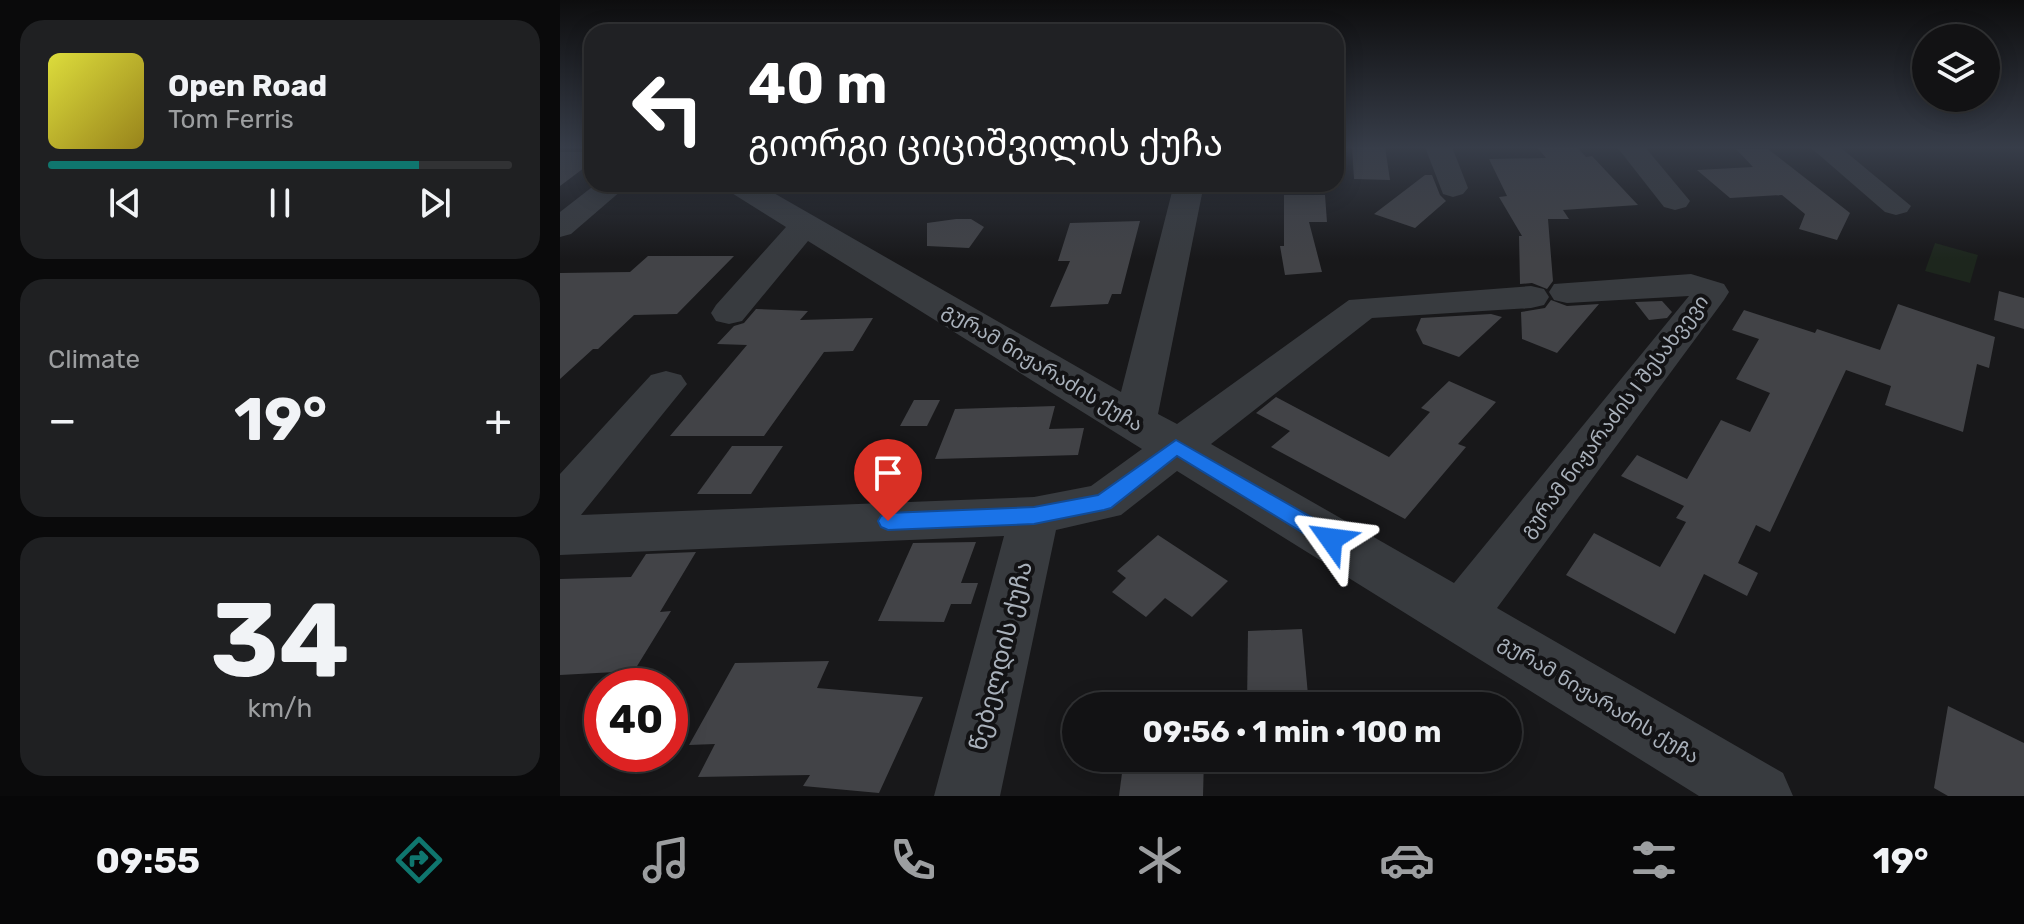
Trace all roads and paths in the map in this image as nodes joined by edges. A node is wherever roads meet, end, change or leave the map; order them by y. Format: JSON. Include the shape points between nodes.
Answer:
{"nodes":[{"id":1,"x":1452,"y":184,"type":"edge"},
{"id":2,"x":1661,"y":184,"type":"edge"},
{"id":3,"x":1869,"y":184,"type":"edge"},
{"id":4,"x":1453,"y":188,"type":"dead end"},
{"id":5,"x":604,"y":192,"type":"edge"},
{"id":6,"x":750,"y":192,"type":"edge"},
{"id":7,"x":1187,"y":192,"type":"edge"},
{"id":8,"x":1675,"y":201,"type":"dead end"},
{"id":9,"x":1896,"y":206,"type":"dead end"},
{"id":10,"x":805,"y":225,"type":"junction"},
{"id":11,"x":560,"y":227,"type":"edge"},
{"id":12,"x":729,"y":313,"type":"dead end"},
{"id":13,"x":666,"y":384,"type":"dead end"},
{"id":14,"x":1135,"y":422,"type":"junction"},
{"id":15,"x":1176,"y":447,"type":"junction"},
{"id":16,"x":560,"y":506,"type":"edge"},
{"id":17,"x":1034,"y":516,"type":"junction"},
{"id":18,"x":560,"y":535,"type":"edge"},
{"id":19,"x":1460,"y":616,"type":"junction"},
{"id":20,"x":1728,"y":788,"type":"edge"},
{"id":21,"x":967,"y":796,"type":"edge"}],
"edges":[{"from":1,"to":4,"type":"street"},
{"from":2,"to":8,"type":"street"},
{"from":3,"to":9,"type":"street"},
{"from":5,"to":11,"type":"street"},
{"from":6,"to":10,"type":"street","name":"გურამ ნიჟარაძის ქუჩა"},
{"from":7,"to":14,"type":"street"},
{"from":10,"to":12,"type":"street"},
{"from":10,"to":14,"type":"street","name":"გურამ ნიჟარაძის ქუჩა"},
{"from":13,"to":16,"type":"street"},
{"from":14,"to":15,"type":"street","name":"გურამ ნიჟარაძის ქუჩა"},
{"from":15,"to":17,"type":"street","via":[[1104,502]]},
{"from":15,"to":19,"type":"street","name":"გურამ ნიჟარაძის ქუჩა"},
{"from":15,"to":19,"type":"street","name":"გურამ ნიჟარაძის I შესახვევი","via":[[1362,308],[1691,285],[1711,292]]},
{"from":17,"to":18,"type":"street"},
{"from":17,"to":21,"type":"street","name":"წებელდის ქუჩა"},
{"from":19,"to":20,"type":"street","name":"გურამ ნიჟარაძის ქუჩა"}]}
